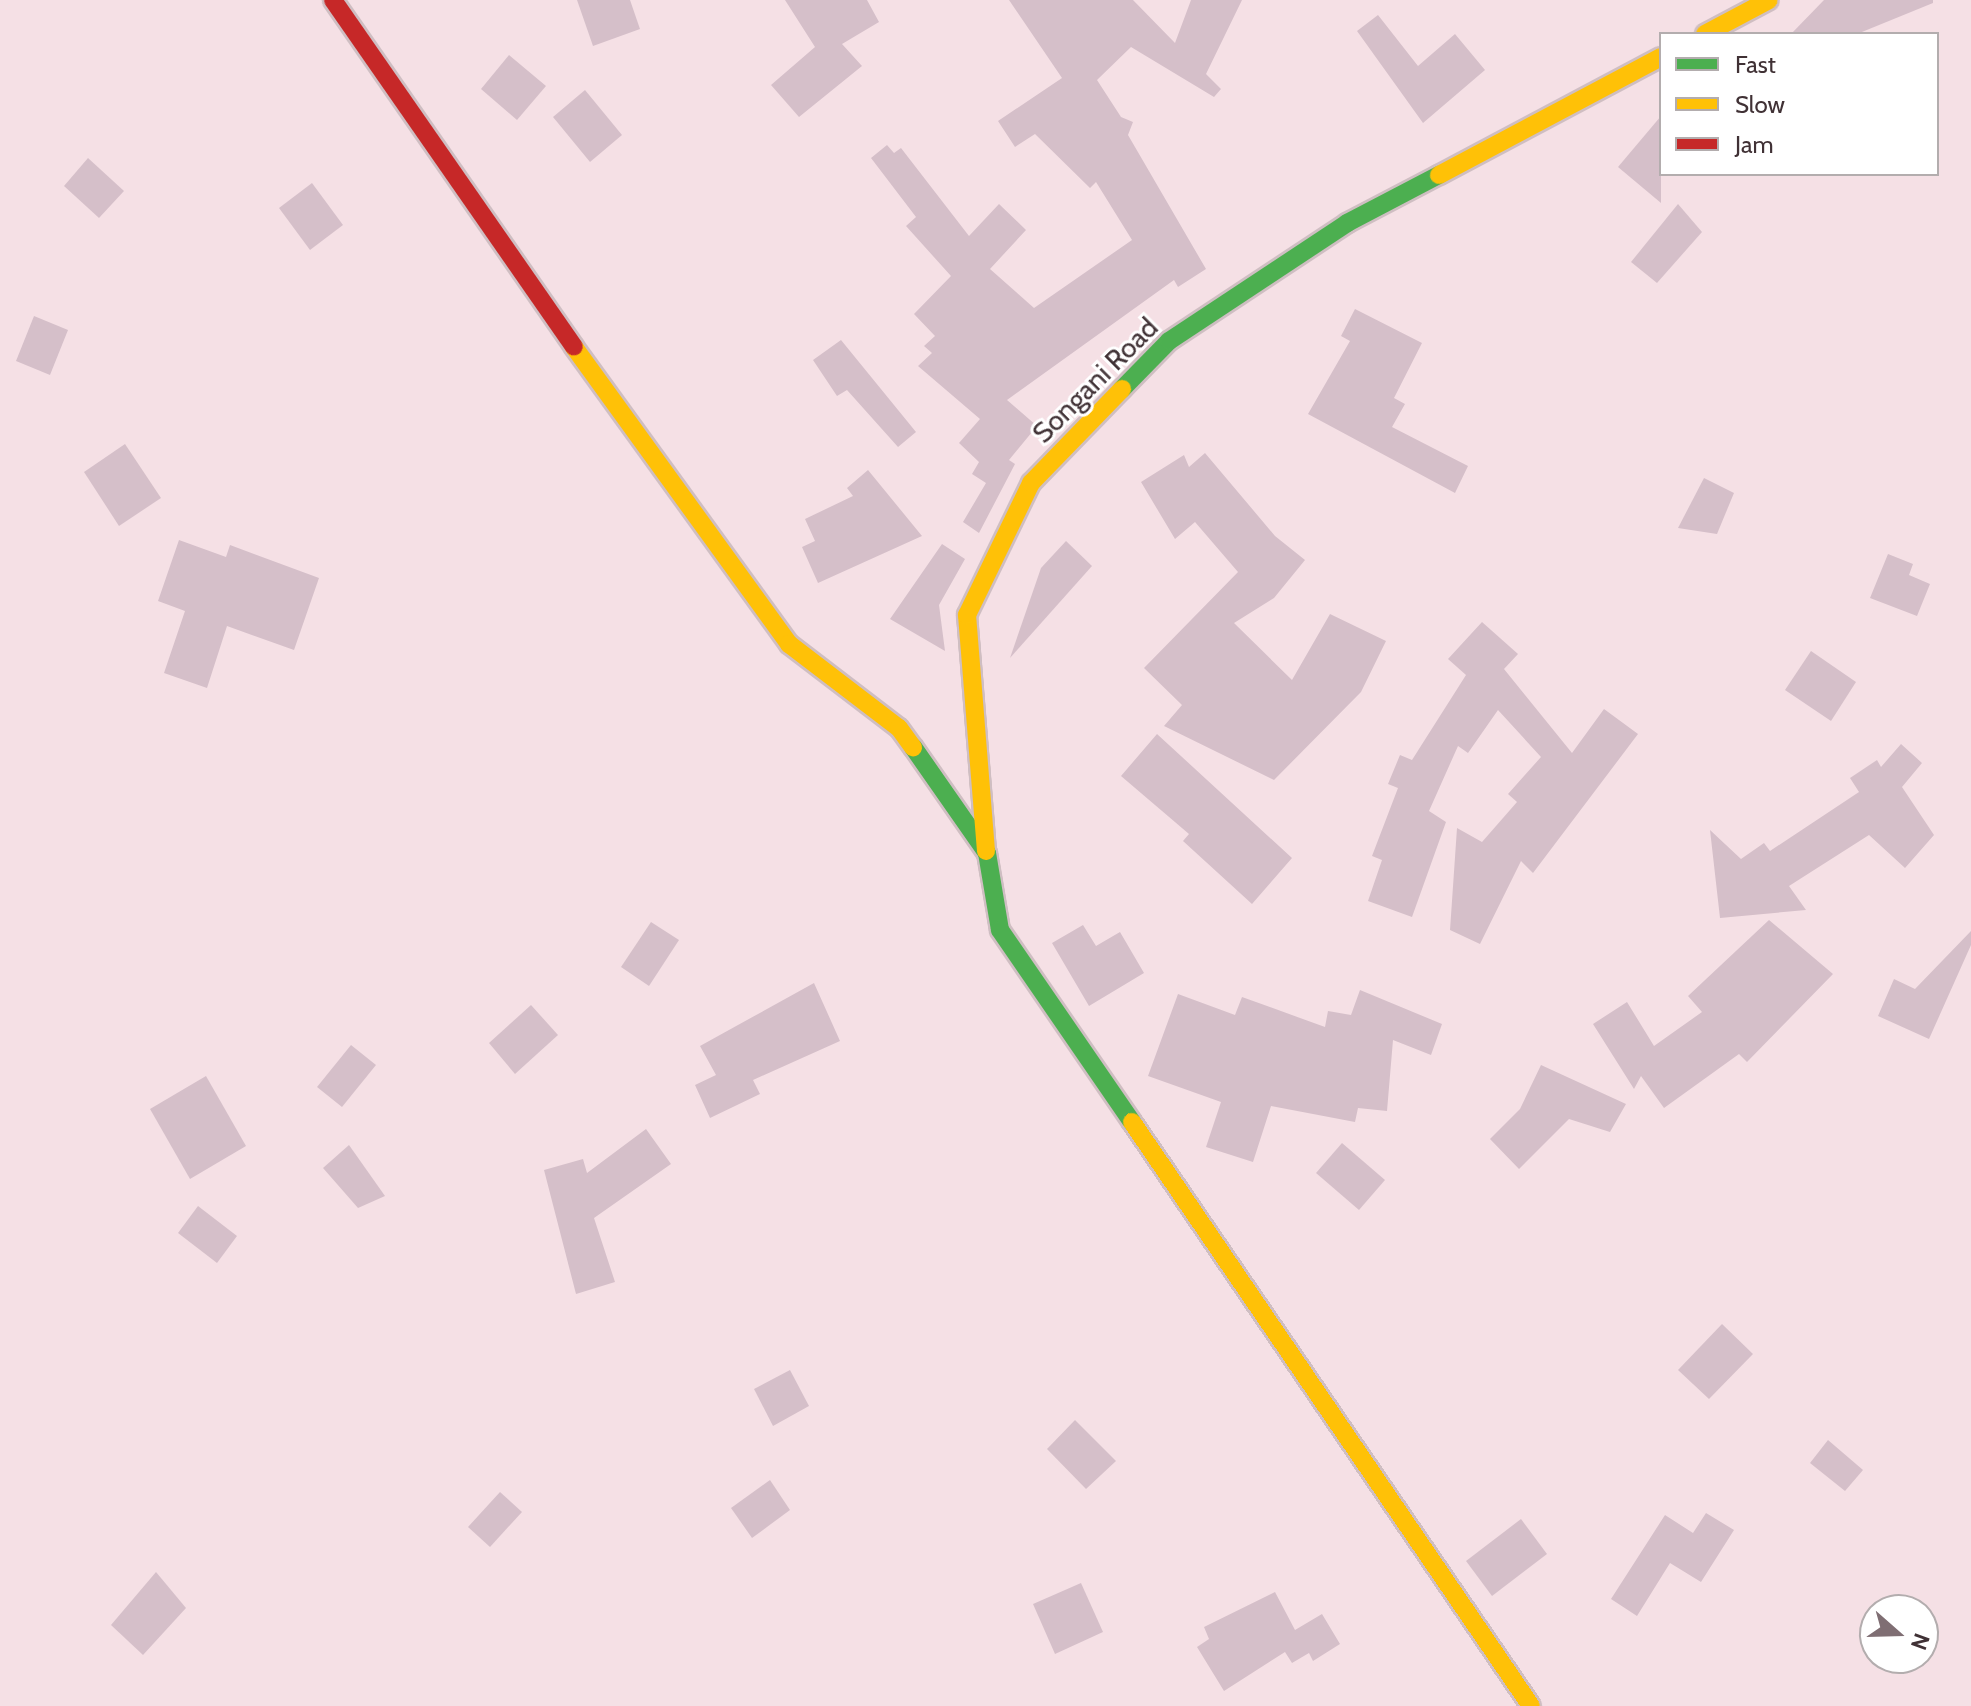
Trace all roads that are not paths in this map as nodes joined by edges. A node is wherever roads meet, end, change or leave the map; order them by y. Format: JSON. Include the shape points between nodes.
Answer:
{"nodes":[{"id":1,"x":333,"y":0,"type":"edge"},
{"id":2,"x":1769,"y":0,"type":"edge"},
{"id":3,"x":1709,"y":32,"type":"edge"},
{"id":4,"x":1659,"y":58,"type":"edge"},
{"id":5,"x":987,"y":853,"type":"junction"},
{"id":6,"x":1531,"y":1706,"type":"edge"}],
"edges":[{"from":1,"to":5,"type":"street","via":[[642,445],[789,644],[899,728]]},
{"from":2,"to":3,"type":"street"},
{"from":4,"to":5,"type":"street","name":"Songani Road","via":[[1347,223],[1169,341],[1031,483],[967,615]]},
{"from":5,"to":6,"type":"street","name":"Songani Road","via":[[1000,930]]}]}
